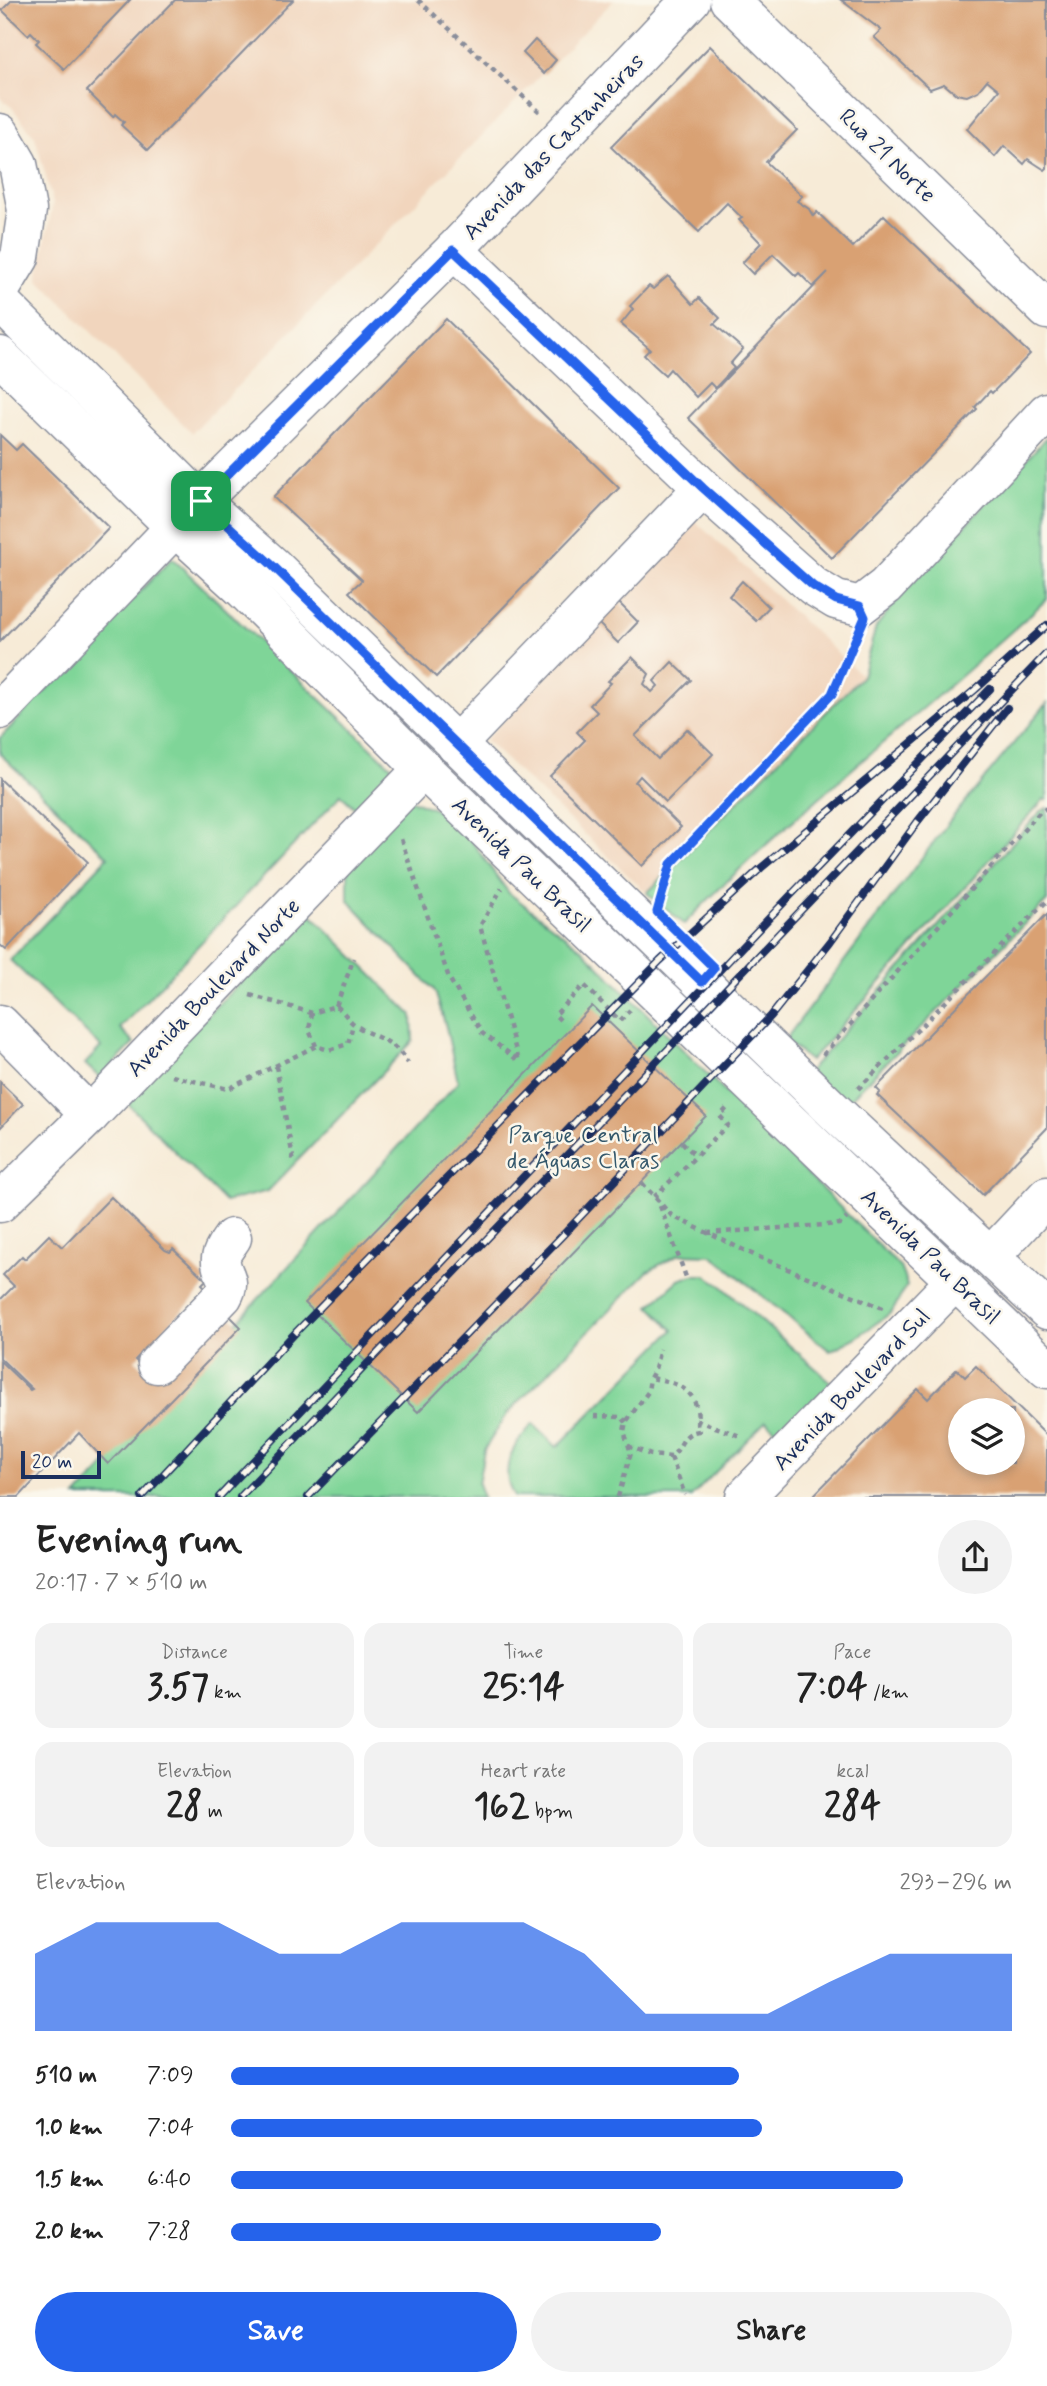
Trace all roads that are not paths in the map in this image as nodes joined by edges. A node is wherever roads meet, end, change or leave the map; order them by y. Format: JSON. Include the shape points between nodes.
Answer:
{"nodes":[{"id":1,"x":691,"y":0,"type":"edge"},
{"id":2,"x":729,"y":0,"type":"edge"},
{"id":3,"x":0,"y":133,"type":"edge"},
{"id":4,"x":453,"y":250,"type":"junction"},
{"id":5,"x":0,"y":290,"type":"edge"},
{"id":6,"x":0,"y":302,"type":"edge"},
{"id":7,"x":1047,"y":310,"type":"edge"},
{"id":8,"x":0,"y":356,"type":"edge"},
{"id":9,"x":1047,"y":412,"type":"edge"},
{"id":10,"x":703,"y":488,"type":"junction"},
{"id":11,"x":188,"y":514,"type":"junction"},
{"id":12,"x":0,"y":710,"type":"edge"},
{"id":13,"x":456,"y":745,"type":"junction"},
{"id":14,"x":424,"y":769,"type":"junction"},
{"id":15,"x":0,"y":1024,"type":"edge"},
{"id":16,"x":90,"y":1115,"type":"junction"},
{"id":17,"x":1047,"y":1196,"type":"edge"},
{"id":18,"x":0,"y":1203,"type":"edge"},
{"id":19,"x":232,"y":1238,"type":"dead end"},
{"id":20,"x":991,"y":1256,"type":"junction"},
{"id":21,"x":956,"y":1280,"type":"junction"},
{"id":22,"x":1047,"y":1310,"type":"edge"},
{"id":23,"x":157,"y":1364,"type":"dead end"},
{"id":24,"x":1047,"y":1369,"type":"edge"},
{"id":25,"x":745,"y":1497,"type":"edge"}],
"edges":[{"from":1,"to":4,"type":"street","name":"Avenida das Castanheiras"},
{"from":2,"to":7,"type":"street","name":"Rua 21 Norte"},
{"from":3,"to":5,"type":"street","via":[[18,164],[27,210],[20,257]]},
{"from":4,"to":10,"type":"street"},
{"from":4,"to":11,"type":"street","name":"Avenida das Castanheiras"},
{"from":6,"to":11,"type":"street","name":"Avenida Pau Brasil"},
{"from":8,"to":11,"type":"street","name":"Avenida Pau Brasil"},
{"from":9,"to":10,"type":"street","via":[[873,596],[836,600],[813,586]]},
{"from":10,"to":13,"type":"street"},
{"from":11,"to":12,"type":"street","name":"Avenida das Castanheiras"},
{"from":11,"to":13,"type":"street","name":"Avenida Pau Brasil","via":[[272,565]]},
{"from":11,"to":14,"type":"street","name":"Avenida Pau Brasil","via":[[244,590]]},
{"from":13,"to":20,"type":"street","name":"Avenida Pau Brasil","via":[[836,1113]]},
{"from":14,"to":16,"type":"street","name":"Avenida Boulevard Norte"},
{"from":14,"to":21,"type":"street","name":"Avenida Pau Brasil"},
{"from":15,"to":16,"type":"street"},
{"from":16,"to":18,"type":"street","name":"Avenida Boulevard Norte"},
{"from":17,"to":20,"type":"street"},
{"from":19,"to":23,"type":"street","via":[[221,1256],[228,1288]]},
{"from":20,"to":22,"type":"street","name":"Avenida Pau Brasil"},
{"from":21,"to":24,"type":"street","name":"Avenida Pau Brasil"},
{"from":21,"to":25,"type":"street","name":"Avenida Boulevard Sul"}]}
